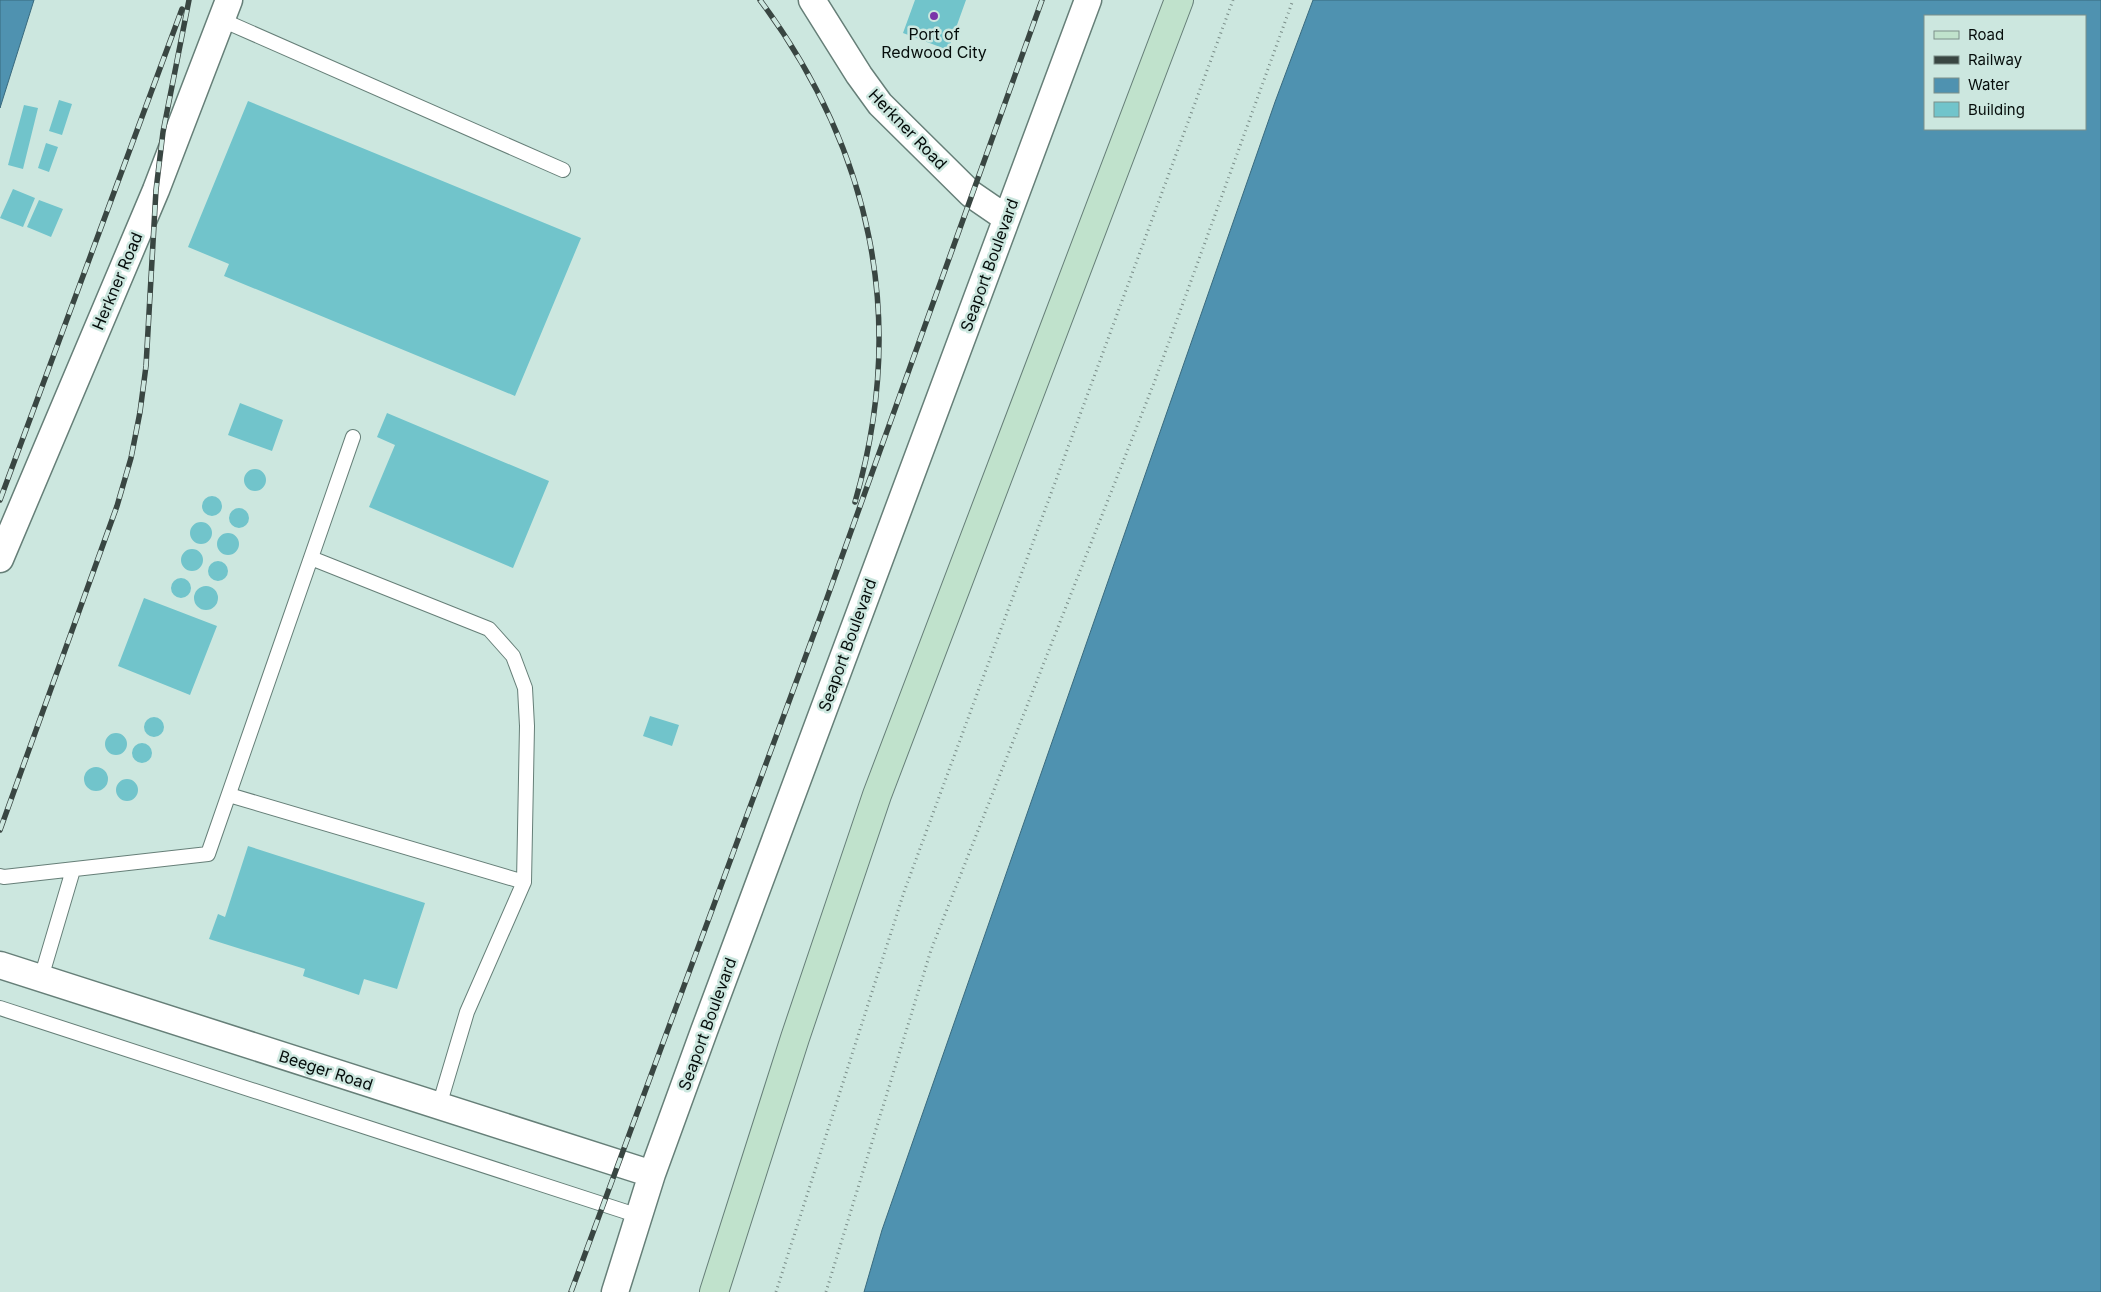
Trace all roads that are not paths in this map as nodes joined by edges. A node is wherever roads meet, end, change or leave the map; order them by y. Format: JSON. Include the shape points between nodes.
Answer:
{"nodes":[{"id":1,"x":1088,"y":0,"type":"edge"},
{"id":2,"x":1179,"y":0,"type":"edge"},
{"id":3,"x":818,"y":3,"type":"edge"},
{"id":4,"x":225,"y":10,"type":"edge"},
{"id":5,"x":563,"y":170,"type":"dead end"},
{"id":6,"x":1006,"y":218,"type":"junction"},
{"id":7,"x":353,"y":437,"type":"dead end"},
{"id":8,"x":311,"y":558,"type":"junction"},
{"id":9,"x":0,"y":559,"type":"edge"},
{"id":10,"x":228,"y":795,"type":"junction"},
{"id":11,"x":73,"y":870,"type":"junction"},
{"id":12,"x":0,"y":876,"type":"edge"},
{"id":13,"x":524,"y":882,"type":"junction"},
{"id":14,"x":0,"y":964,"type":"edge"},
{"id":15,"x":41,"y":978,"type":"junction"},
{"id":16,"x":0,"y":1008,"type":"edge"},
{"id":17,"x":439,"y":1106,"type":"junction"},
{"id":18,"x":652,"y":1174,"type":"junction"},
{"id":19,"x":639,"y":1216,"type":"junction"},
{"id":20,"x":615,"y":1292,"type":"edge"},
{"id":21,"x":714,"y":1292,"type":"edge"}],
"edges":[{"from":1,"to":6,"type":"street","name":"Seaport Boulevard"},
{"from":2,"to":21,"type":"main road","via":[[877,795]]},
{"from":3,"to":6,"type":"street","name":"Herkner Road","via":[[859,76],[880,104],[971,194]]},
{"from":4,"to":5,"type":"lane"},
{"from":4,"to":9,"type":"street","name":"Herkner Road","via":[[156,190]]},
{"from":6,"to":18,"type":"street","name":"Seaport Boulevard"},
{"from":7,"to":8,"type":"lane"},
{"from":8,"to":10,"type":"lane"},
{"from":8,"to":13,"type":"lane","via":[[489,629],[513,656],[524,688],[527,726]]},
{"from":10,"to":11,"type":"lane","via":[[208,854]]},
{"from":10,"to":13,"type":"lane"},
{"from":11,"to":12,"type":"lane"},
{"from":11,"to":15,"type":"lane"},
{"from":13,"to":17,"type":"lane","via":[[466,1012]]},
{"from":14,"to":15,"type":"street","name":"Beeger Road"},
{"from":15,"to":17,"type":"street","name":"Beeger Road"},
{"from":16,"to":19,"type":"lane"},
{"from":17,"to":18,"type":"street","name":"Beeger Road"},
{"from":18,"to":19,"type":"street","name":"Seaport Boulevard"},
{"from":19,"to":20,"type":"street","name":"Seaport Boulevard"}]}
